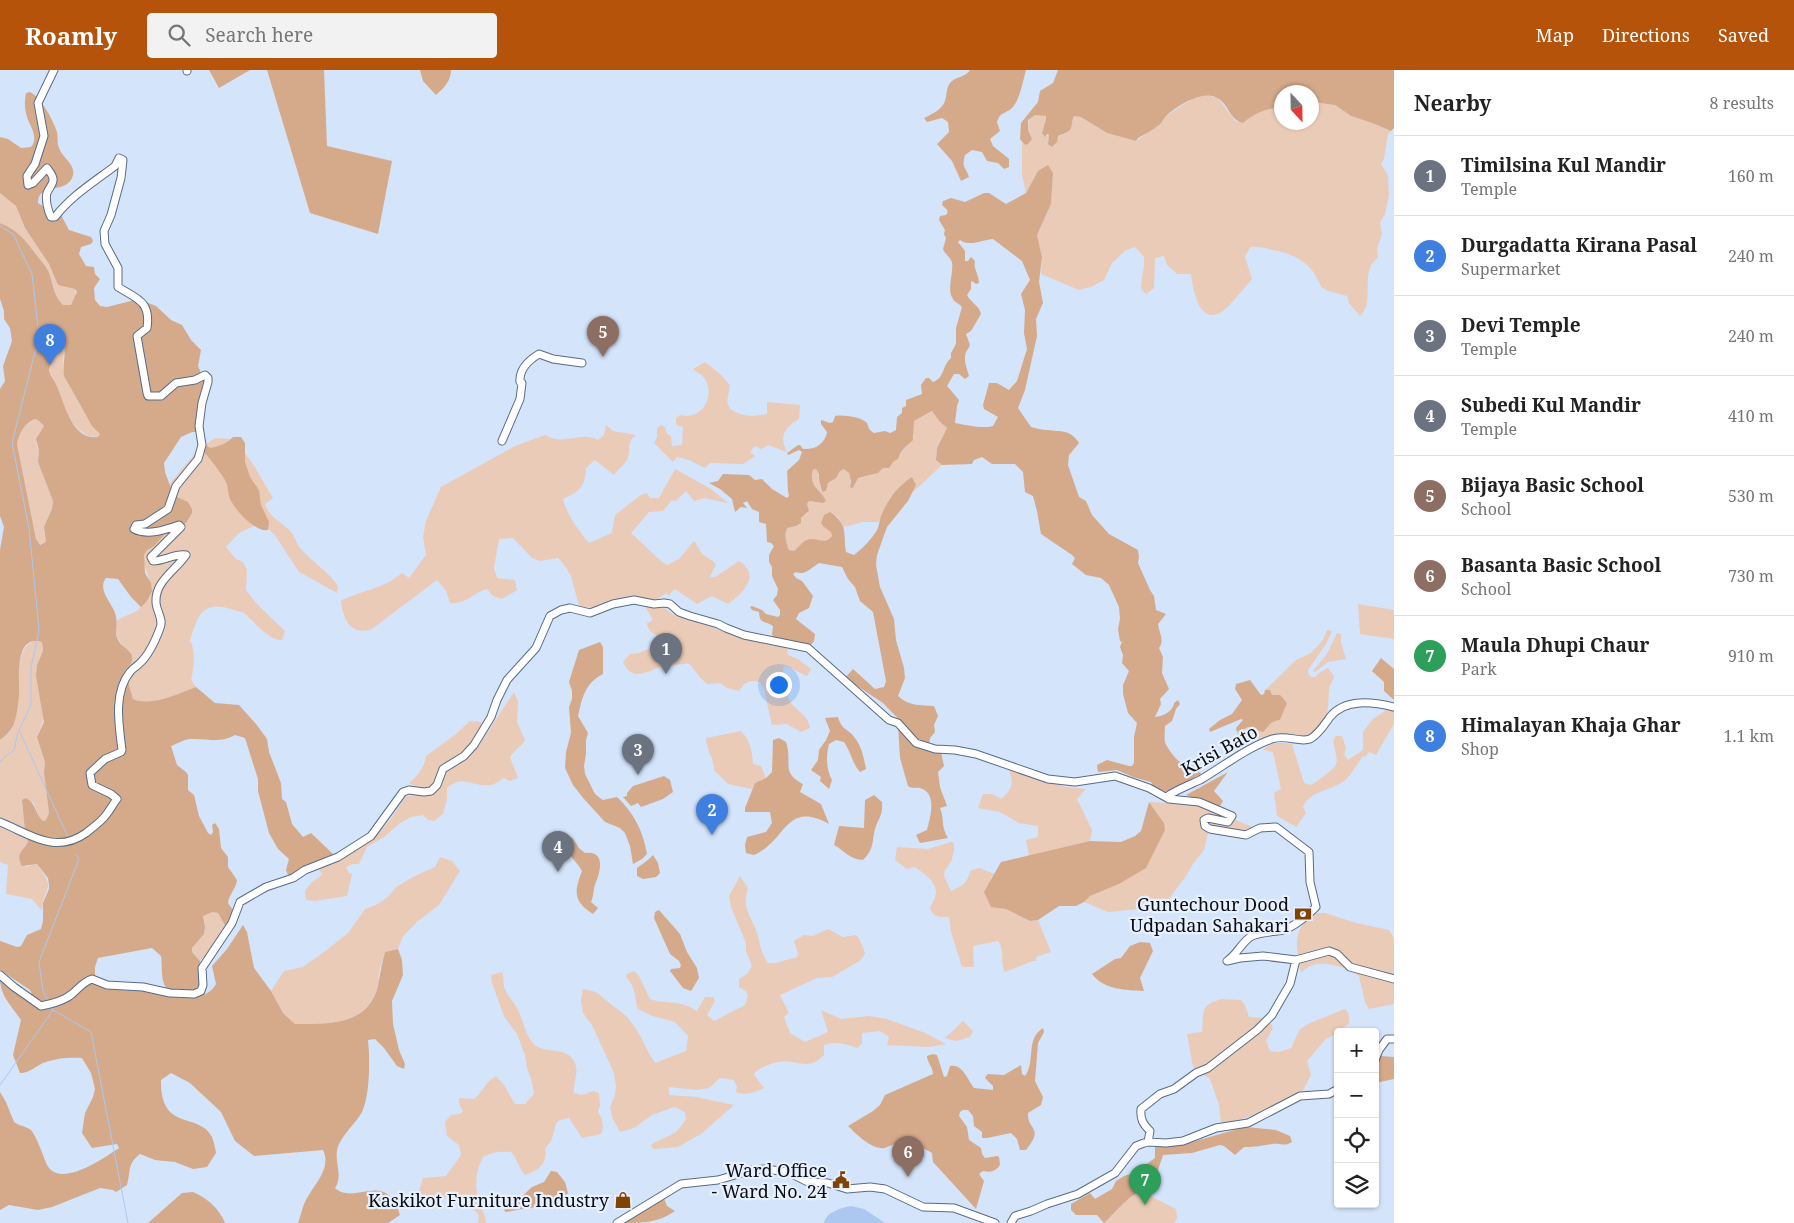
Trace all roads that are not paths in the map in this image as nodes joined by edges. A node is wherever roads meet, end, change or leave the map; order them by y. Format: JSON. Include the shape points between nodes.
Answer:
{"nodes":[{"id":1,"x":54,"y":70,"type":"edge"},
{"id":2,"x":582,"y":364,"type":"dead end"},
{"id":3,"x":502,"y":441,"type":"dead end"},
{"id":4,"x":1394,"y":706,"type":"edge"},
{"id":5,"x":1169,"y":799,"type":"junction"},
{"id":6,"x":0,"y":822,"type":"edge"},
{"id":7,"x":1296,"y":960,"type":"junction"},
{"id":8,"x":0,"y":975,"type":"edge"},
{"id":9,"x":1394,"y":979,"type":"edge"},
{"id":10,"x":1394,"y":1039,"type":"edge"},
{"id":11,"x":1379,"y":1050,"type":"edge"},
{"id":12,"x":1334,"y":1091,"type":"edge"},
{"id":13,"x":1148,"y":1142,"type":"junction"},
{"id":14,"x":618,"y":1223,"type":"edge"},
{"id":15,"x":995,"y":1223,"type":"edge"},
{"id":16,"x":1011,"y":1223,"type":"edge"}],
"edges":[{"from":1,"to":6,"type":"street","via":[[38,103],[44,136],[35,164],[27,176],[28,185],[47,168],[54,181],[46,200],[49,214],[55,217],[73,197],[115,166],[119,158],[123,160],[121,178],[104,231],[105,244],[118,268],[118,287],[144,302],[149,316],[147,328],[137,336],[148,396],[161,396],[176,383],[205,375],[208,382],[199,426],[202,445],[198,460],[176,486],[168,509],[134,529],[152,532],[179,525],[181,527],[151,557],[158,561],[186,555],[162,583],[156,600],[160,629],[122,687],[119,712],[122,750],[105,759],[90,773],[92,785],[117,799],[101,820],[79,838],[66,843],[48,842]]},
{"from":2,"to":3,"type":"street","via":[[539,354],[529,359],[519,376],[522,384],[520,400]]},
{"from":4,"to":5,"type":"street","name":"Krisi Bato","via":[[1377,702],[1343,706],[1311,738],[1304,740],[1288,736],[1260,744],[1169,795]]},
{"from":5,"to":7,"type":"street","via":[[1199,802],[1232,816],[1228,822],[1204,820],[1210,829],[1246,835],[1260,828],[1276,827],[1309,852],[1310,882],[1316,908],[1286,929],[1252,936],[1227,961],[1263,956]]},
{"from":5,"to":8,"type":"street","via":[[1115,776],[1075,782],[1048,779],[976,754],[916,743],[898,723],[889,720],[808,648],[744,635],[679,612],[664,602],[654,604],[634,600],[590,613],[570,608],[550,616],[536,648],[507,680],[474,745],[464,756],[443,769],[431,791],[403,792],[371,836],[338,857],[266,887],[240,902],[232,923],[202,968],[204,985],[201,991],[194,994],[170,993],[143,987],[107,985],[92,979],[68,997],[41,1006]]},
{"from":7,"to":9,"type":"street","via":[[1329,951],[1350,967]]},
{"from":7,"to":13,"type":"street","via":[[1290,984],[1272,1015],[1257,1030],[1208,1068],[1160,1094],[1141,1109],[1140,1117],[1150,1131]]},
{"from":10,"to":11,"type":"street","via":[[1387,1039]]},
{"from":12,"to":13,"type":"street","via":[[1329,1094],[1300,1096],[1248,1124],[1216,1128],[1183,1141]]},
{"from":13,"to":16,"type":"street","via":[[1136,1146],[1114,1174],[1078,1194],[1015,1216]]},
{"from":14,"to":15,"type":"street","via":[[681,1184],[718,1180],[765,1169],[788,1172],[808,1182],[828,1183],[847,1189],[885,1189],[923,1207],[954,1208]]}]}
